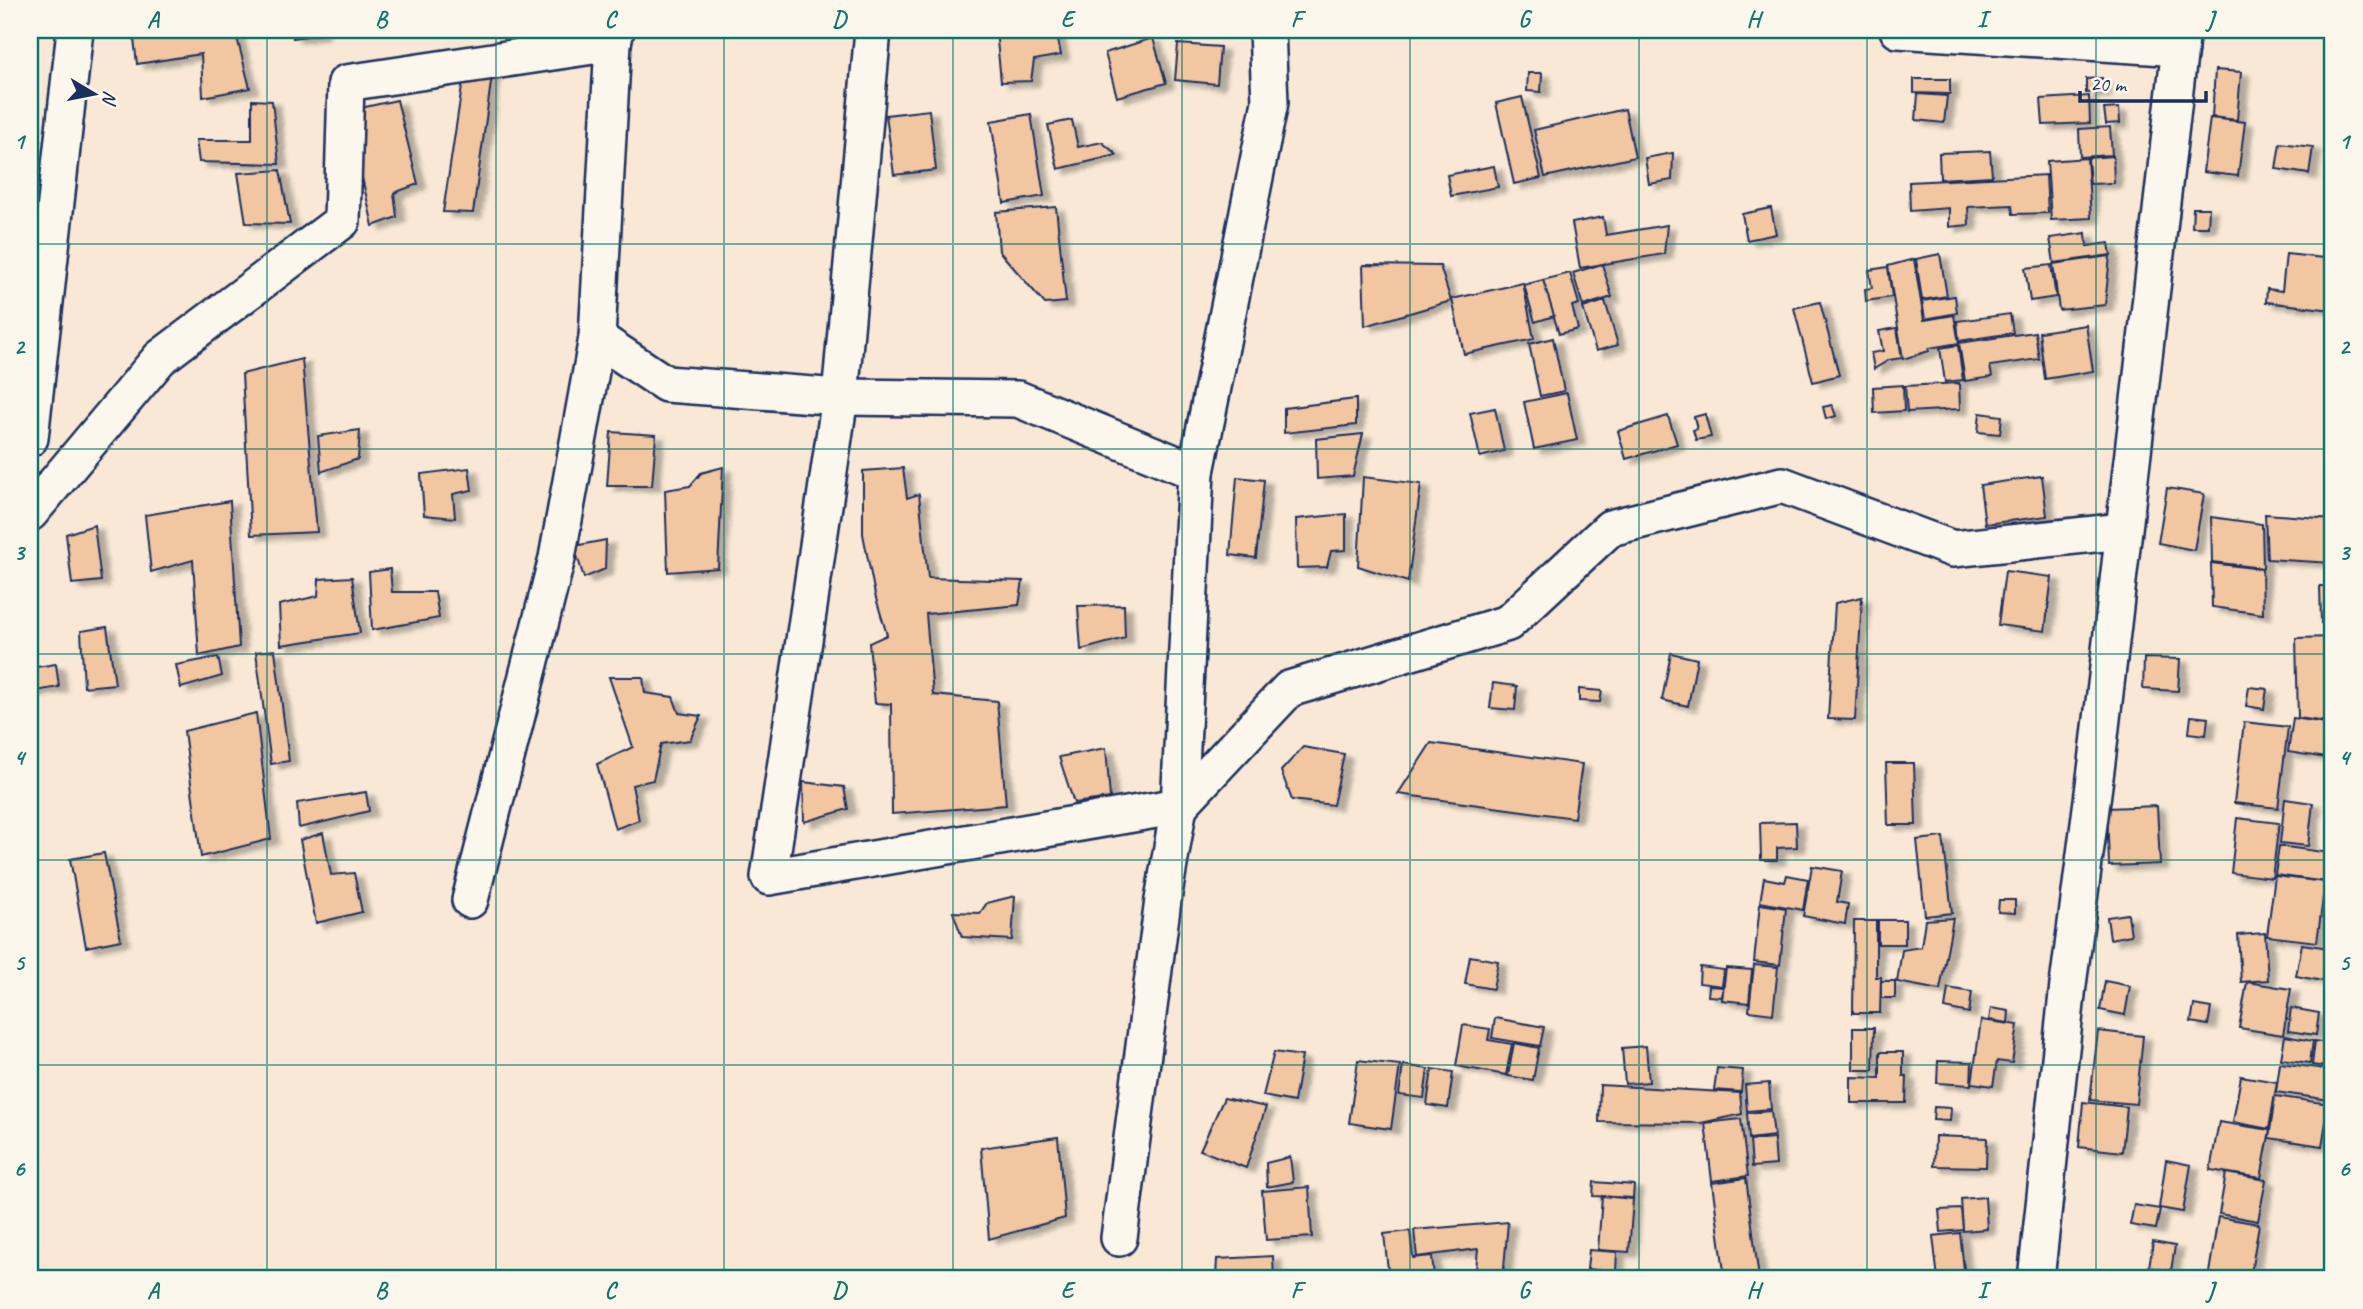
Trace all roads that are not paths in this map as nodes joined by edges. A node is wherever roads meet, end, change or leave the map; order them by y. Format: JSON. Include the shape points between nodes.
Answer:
{"nodes":[{"id":1,"x":75,"y":30,"type":"edge"},
{"id":2,"x":873,"y":30,"type":"edge"},
{"id":3,"x":1267,"y":30,"type":"edge"},
{"id":4,"x":1898,"y":30,"type":"edge"},
{"id":5,"x":614,"y":36,"type":"edge"},
{"id":6,"x":2181,"y":39,"type":"edge"},
{"id":7,"x":597,"y":338,"type":"junction"},
{"id":8,"x":840,"y":397,"type":"junction"},
{"id":9,"x":30,"y":438,"type":"edge"},
{"id":10,"x":1195,"y":472,"type":"junction"},
{"id":11,"x":30,"y":513,"type":"edge"},
{"id":12,"x":2123,"y":531,"type":"junction"},
{"id":13,"x":1179,"y":806,"type":"junction"},
{"id":14,"x":470,"y":900,"type":"dead end"},
{"id":15,"x":1119,"y":1238,"type":"dead end"},
{"id":16,"x":2036,"y":1279,"type":"edge"}],
"edges":[{"from":1,"to":9,"type":"street"},
{"from":2,"to":8,"type":"street"},
{"from":3,"to":10,"type":"street","via":[[1270,102]]},
{"from":4,"to":6,"type":"street"},
{"from":5,"to":7,"type":"street"},
{"from":5,"to":11,"type":"street","via":[[346,83],[342,221],[160,358]]},
{"from":6,"to":12,"type":"street"},
{"from":7,"to":8,"type":"street","via":[[666,384]]},
{"from":7,"to":14,"type":"street","via":[[558,558]]},
{"from":8,"to":10,"type":"street","via":[[1018,399]]},
{"from":8,"to":13,"type":"street","via":[[769,877]]},
{"from":10,"to":13,"type":"street"},
{"from":12,"to":13,"type":"street","via":[[1953,548],[1782,485],[1610,528],[1508,622],[1289,689]]},
{"from":12,"to":16,"type":"street"},
{"from":13,"to":15,"type":"street"}]}
